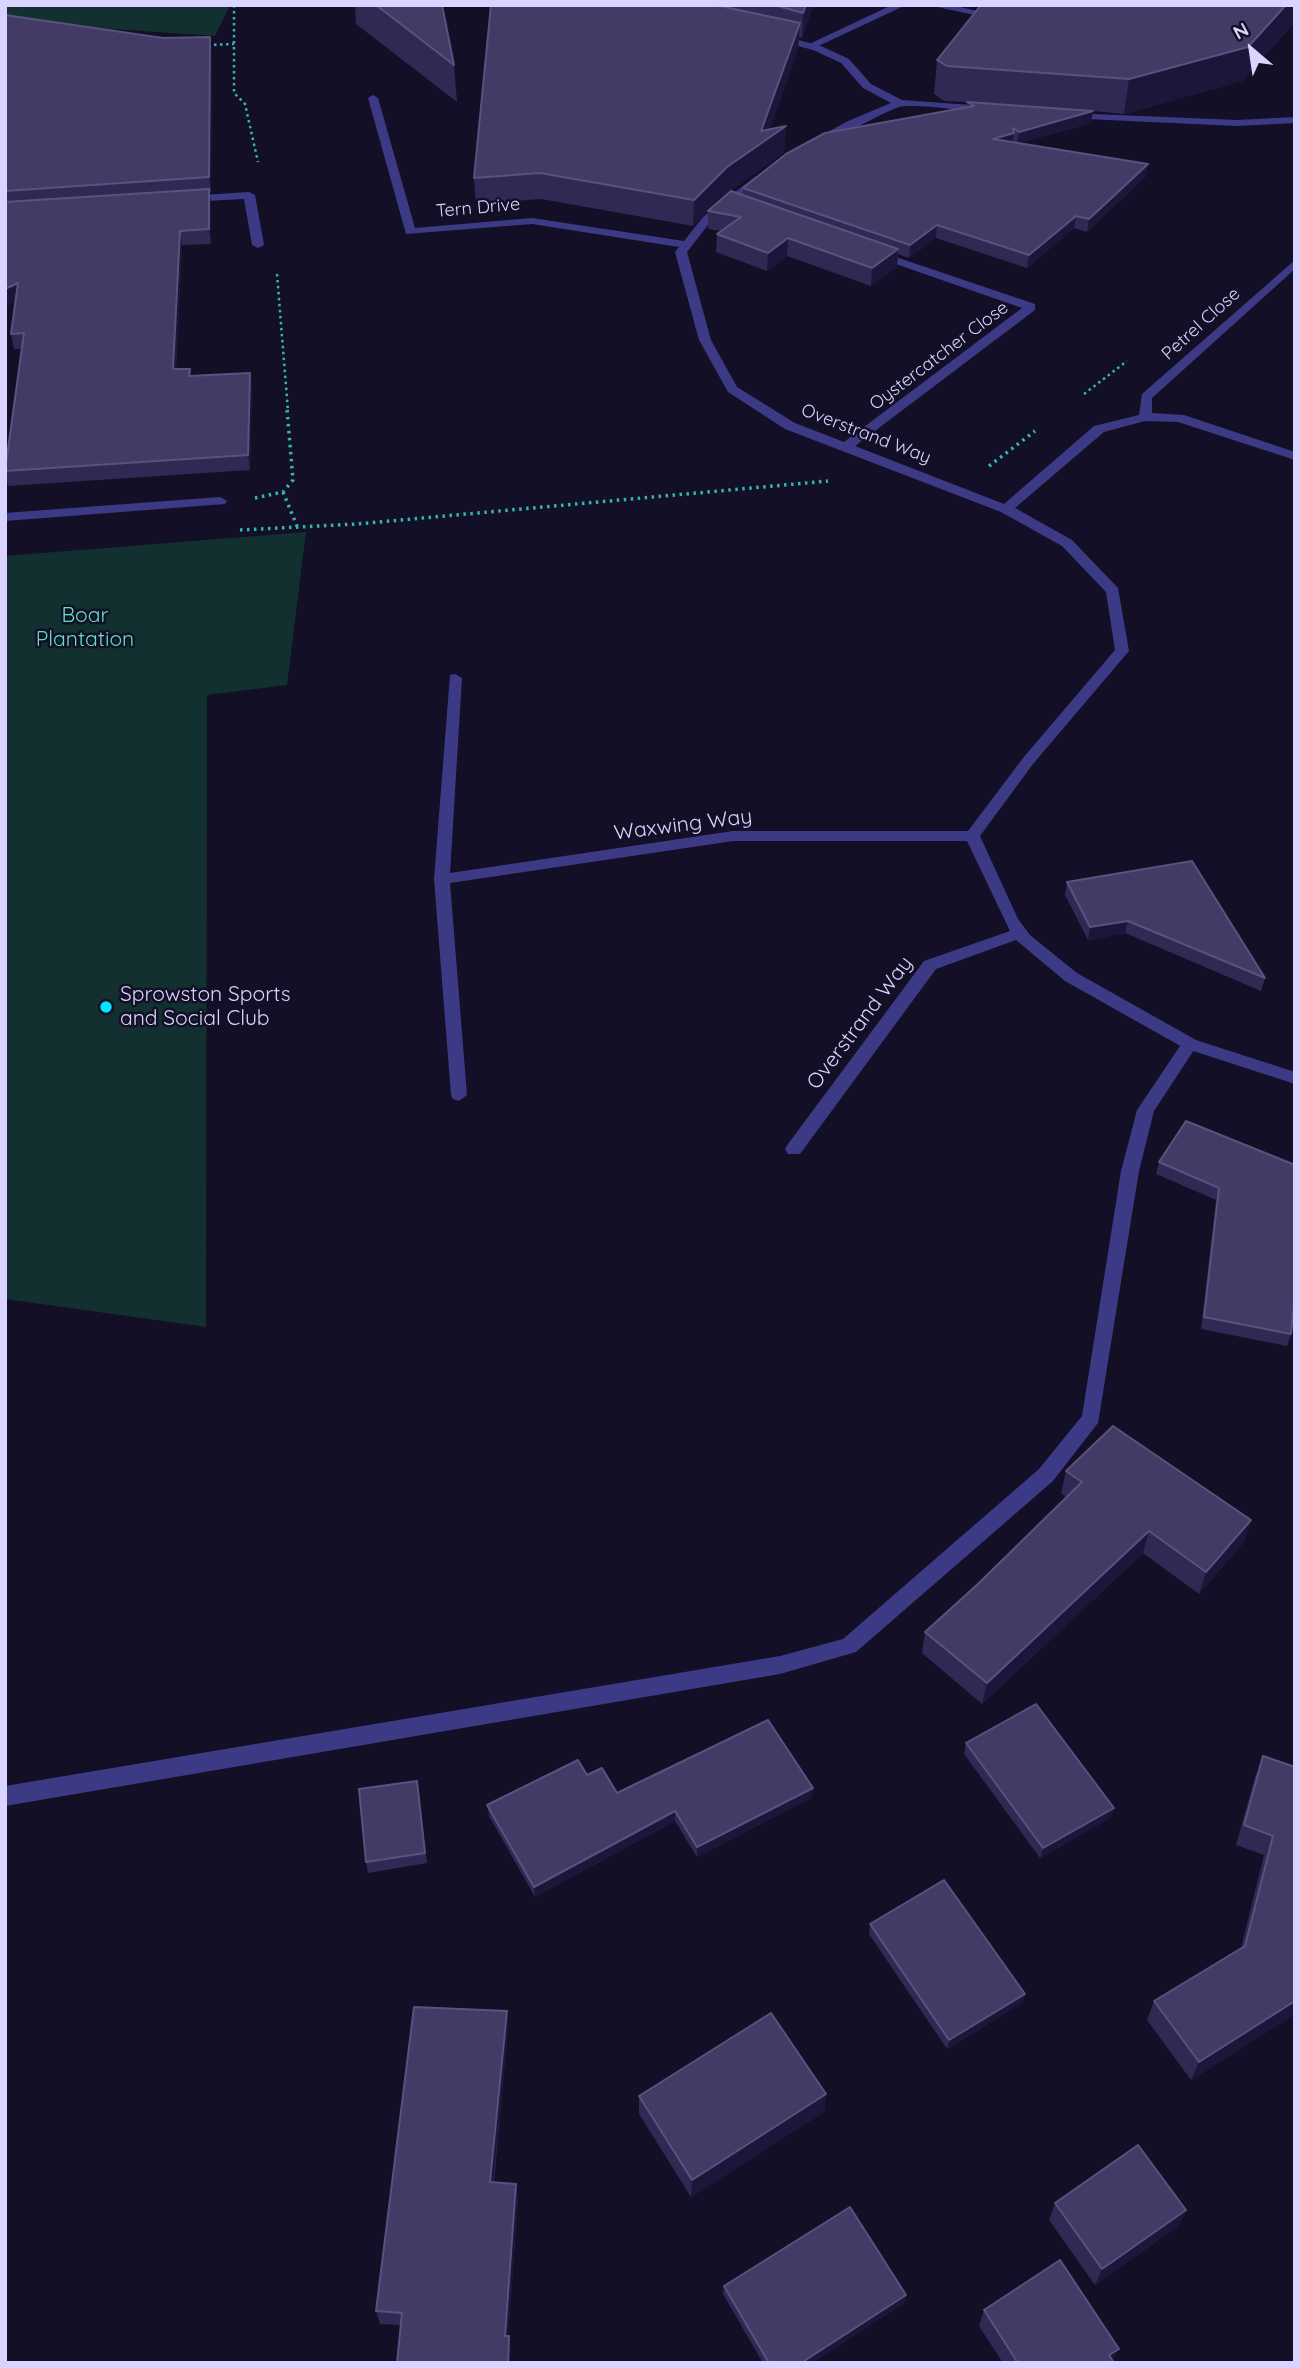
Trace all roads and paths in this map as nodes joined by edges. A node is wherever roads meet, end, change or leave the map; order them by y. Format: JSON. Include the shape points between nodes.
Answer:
{"nodes":[{"id":1,"x":901,"y":5,"type":"edge"},
{"id":2,"x":933,"y":5,"type":"edge"},
{"id":3,"x":984,"y":13,"type":"edge"},
{"id":4,"x":771,"y":36,"type":"edge"},
{"id":5,"x":234,"y":44,"type":"dead end"},
{"id":6,"x":197,"y":45,"type":"edge"},
{"id":7,"x":810,"y":46,"type":"junction"},
{"id":8,"x":373,"y":98,"type":"dead end"},
{"id":9,"x":900,"y":103,"type":"junction"},
{"id":10,"x":992,"y":110,"type":"edge"},
{"id":11,"x":1059,"y":115,"type":"edge"},
{"id":12,"x":1295,"y":120,"type":"edge"},
{"id":13,"x":804,"y":149,"type":"edge"},
{"id":14,"x":770,"y":170,"type":"edge"},
{"id":15,"x":167,"y":200,"type":"edge"},
{"id":16,"x":258,"y":244,"type":"dead end"},
{"id":17,"x":687,"y":245,"type":"junction"},
{"id":18,"x":860,"y":248,"type":"edge"},
{"id":19,"x":1295,"y":263,"type":"edge"},
{"id":20,"x":1145,"y":417,"type":"junction"},
{"id":21,"x":846,"y":447,"type":"junction"},
{"id":22,"x":1295,"y":456,"type":"edge"},
{"id":23,"x":830,"y":481,"type":"dead end"},
{"id":24,"x":283,"y":492,"type":"dead end"},
{"id":25,"x":220,"y":501,"type":"dead end"},
{"id":26,"x":1006,"y":509,"type":"junction"},
{"id":27,"x":5,"y":517,"type":"edge"},
{"id":28,"x":297,"y":527,"type":"junction"},
{"id":29,"x":228,"y":530,"type":"dead end"},
{"id":30,"x":455,"y":678,"type":"dead end"},
{"id":31,"x":972,"y":836,"type":"junction"},
{"id":32,"x":442,"y":879,"type":"junction"},
{"id":33,"x":1020,"y":933,"type":"junction"},
{"id":34,"x":1190,"y":1044,"type":"junction"},
{"id":35,"x":1295,"y":1078,"type":"edge"},
{"id":36,"x":459,"y":1095,"type":"dead end"},
{"id":37,"x":794,"y":1149,"type":"dead end"},
{"id":38,"x":5,"y":1796,"type":"edge"}],
"edges":[{"from":1,"to":7,"type":"street"},
{"from":2,"to":3,"type":"street"},
{"from":4,"to":7,"type":"street"},
{"from":5,"to":6,"type":"path"},
{"from":7,"to":9,"type":"street","via":[[845,61],[867,86]]},
{"from":8,"to":17,"type":"street","name":"Tern Drive","via":[[410,232],[532,221]]},
{"from":9,"to":10,"type":"street"},
{"from":9,"to":13,"type":"street"},
{"from":11,"to":12,"type":"street","via":[[1237,123]]},
{"from":14,"to":17,"type":"street","via":[[735,204],[707,219]]},
{"from":15,"to":16,"type":"street","via":[[248,195]]},
{"from":17,"to":21,"type":"street","name":"Overstrand Way","via":[[681,252],[705,340],[732,389],[790,426]]},
{"from":18,"to":21,"type":"street","name":"Oystercatcher Close","via":[[1031,307]]},
{"from":19,"to":20,"type":"street","name":"Petrel Close","via":[[1146,397]]},
{"from":20,"to":22,"type":"street","via":[[1179,418]]},
{"from":20,"to":26,"type":"street","via":[[1099,429]]},
{"from":21,"to":26,"type":"street","name":"Overstrand Way"},
{"from":23,"to":28,"type":"path"},
{"from":24,"to":28,"type":"path"},
{"from":25,"to":27,"type":"street"},
{"from":26,"to":31,"type":"street","name":"Overstrand Way","via":[[1067,543],[1113,591],[1122,651],[1028,761]]},
{"from":28,"to":29,"type":"path"},
{"from":30,"to":32,"type":"street"},
{"from":31,"to":32,"type":"street","name":"Waxwing Way","via":[[733,836]]},
{"from":31,"to":33,"type":"street"},
{"from":32,"to":36,"type":"street"},
{"from":33,"to":34,"type":"street","via":[[1070,977]]},
{"from":33,"to":37,"type":"street","name":"Overstrand Way","via":[[930,965]]},
{"from":34,"to":35,"type":"street"},
{"from":34,"to":38,"type":"street","via":[[1146,1110],[1130,1171],[1091,1418],[1046,1475],[849,1646],[780,1665]]}]}
